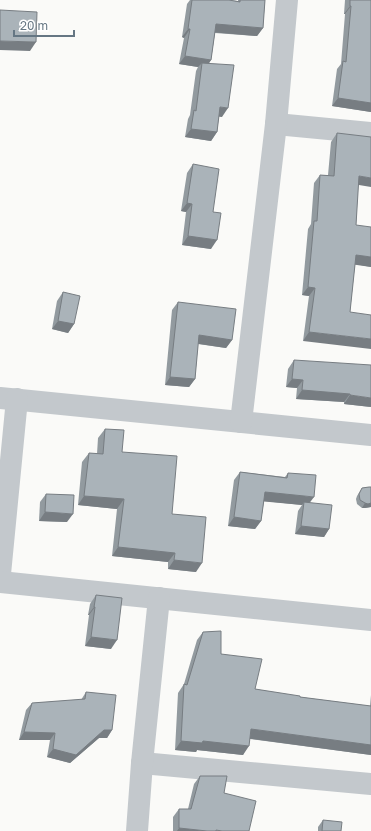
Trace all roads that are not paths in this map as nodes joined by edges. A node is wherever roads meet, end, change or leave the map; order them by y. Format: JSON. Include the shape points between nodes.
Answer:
{"nodes":[{"id":1,"x":287,"y":0,"type":"edge"},
{"id":2,"x":276,"y":124,"type":"junction"},
{"id":3,"x":371,"y":133,"type":"edge"},
{"id":4,"x":8,"y":399,"type":"edge"},
{"id":5,"x":241,"y":422,"type":"junction"},
{"id":6,"x":371,"y":435,"type":"edge"},
{"id":7,"x":0,"y":574,"type":"edge"},
{"id":8,"x":0,"y":582,"type":"edge"},
{"id":9,"x":159,"y":598,"type":"junction"},
{"id":10,"x":371,"y":620,"type":"edge"},
{"id":11,"x":142,"y":763,"type":"junction"},
{"id":12,"x":371,"y":784,"type":"edge"},
{"id":13,"x":137,"y":831,"type":"edge"}],
"edges":[{"from":1,"to":2,"type":"street"},
{"from":2,"to":3,"type":"street"},
{"from":2,"to":5,"type":"street"},
{"from":4,"to":5,"type":"street"},
{"from":4,"to":7,"type":"street"},
{"from":5,"to":6,"type":"street"},
{"from":8,"to":9,"type":"street"},
{"from":9,"to":10,"type":"street"},
{"from":9,"to":11,"type":"street"},
{"from":11,"to":12,"type":"street"},
{"from":11,"to":13,"type":"street"}]}
